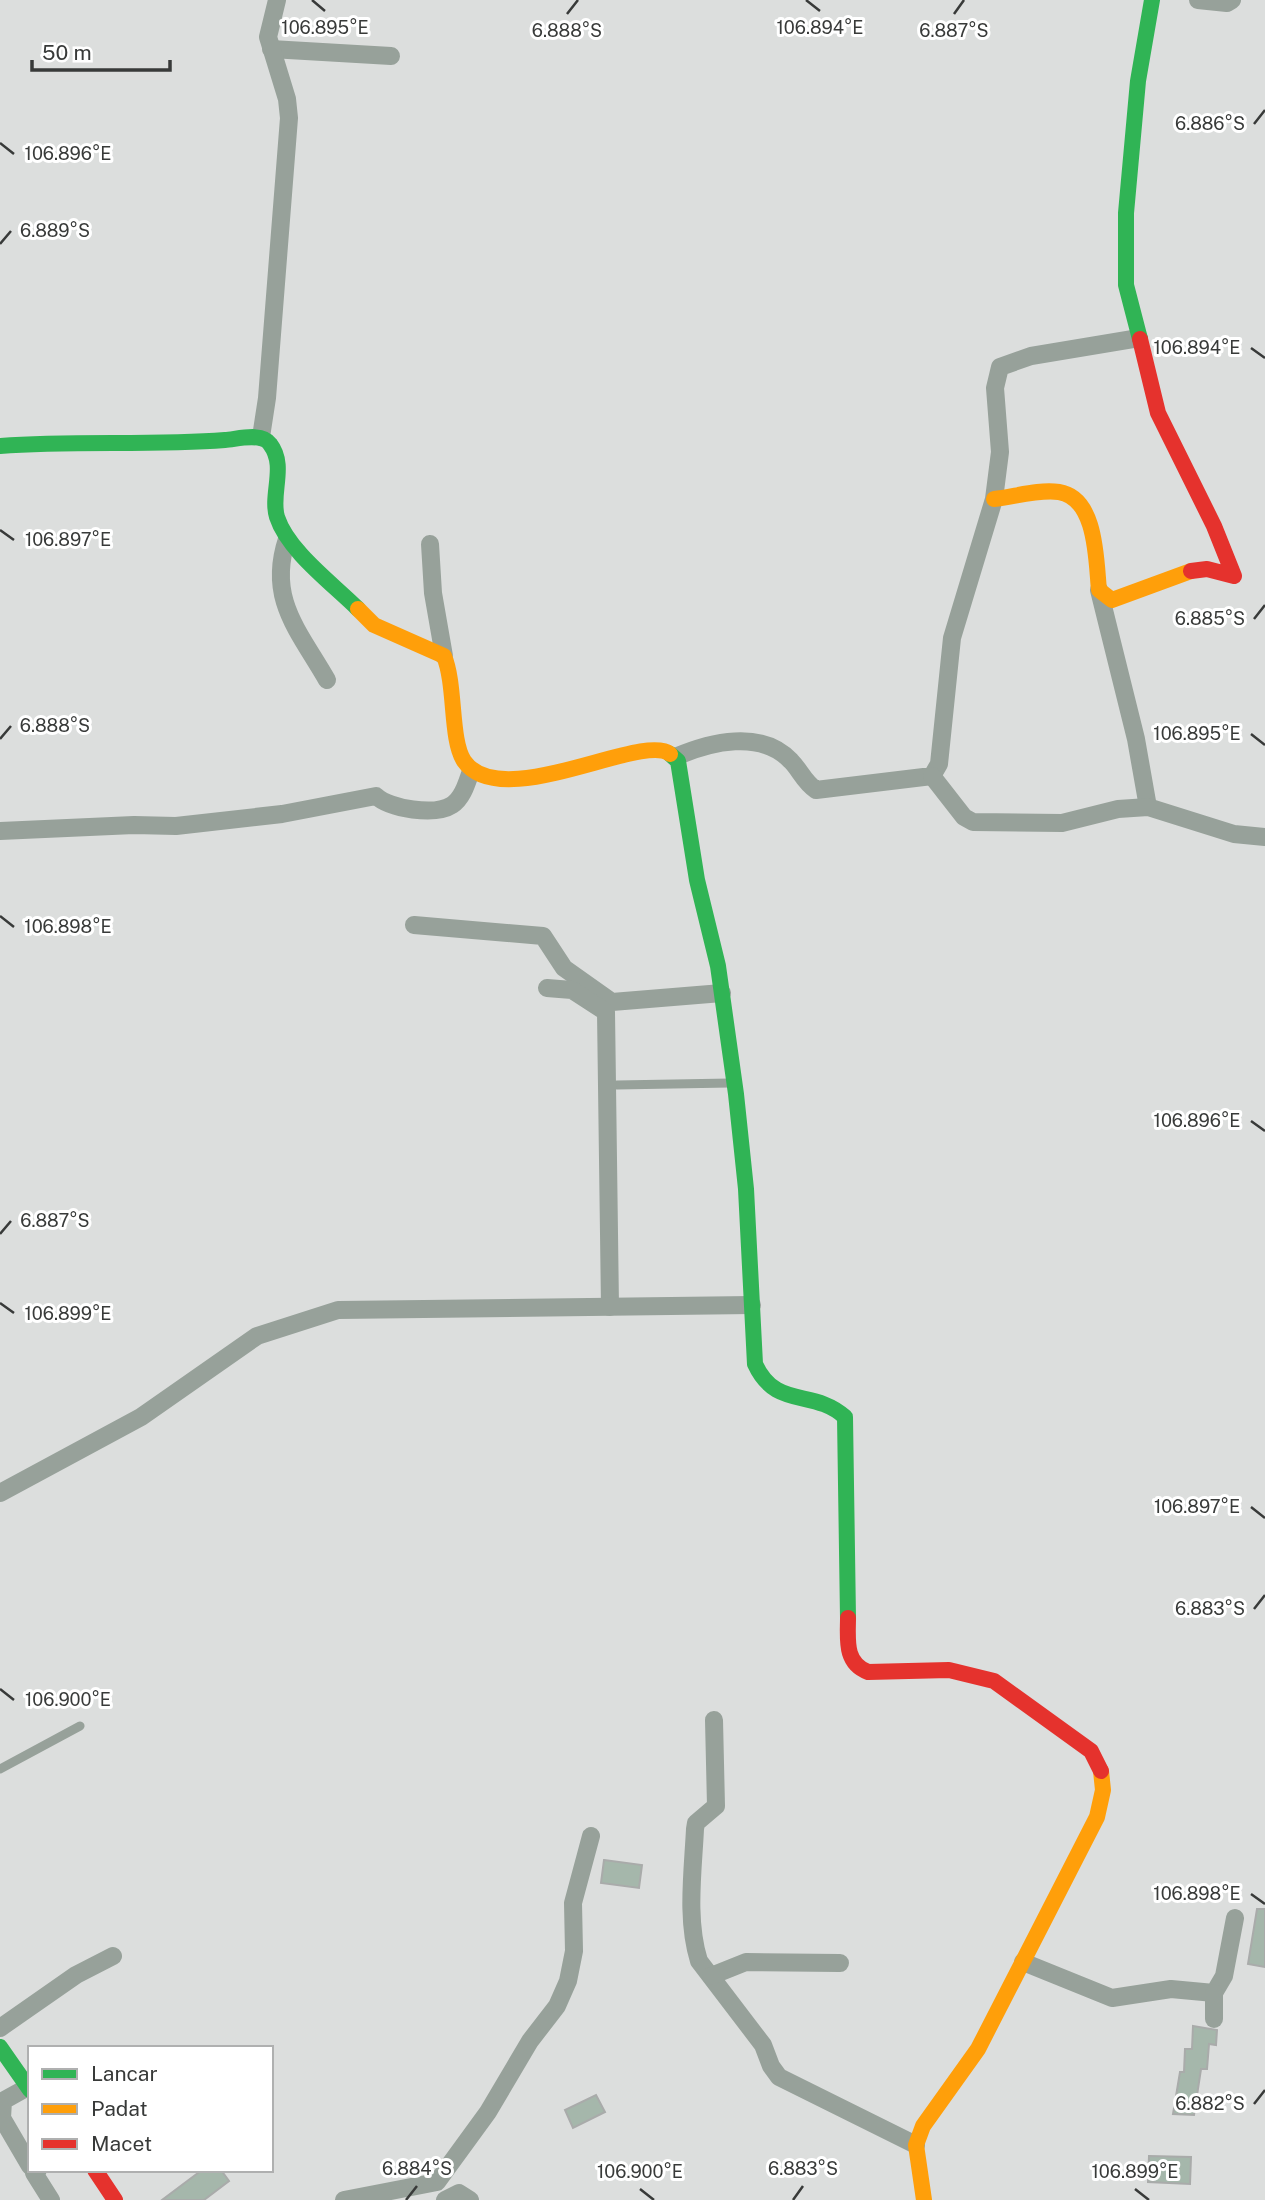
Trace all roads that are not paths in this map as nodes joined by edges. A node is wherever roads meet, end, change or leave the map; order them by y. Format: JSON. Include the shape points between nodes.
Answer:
{"nodes":[{"id":1,"x":277,"y":0,"type":"edge"},
{"id":2,"x":1152,"y":0,"type":"edge"},
{"id":3,"x":1198,"y":0,"type":"edge"},
{"id":4,"x":1232,"y":0,"type":"edge"},
{"id":5,"x":271,"y":49,"type":"junction"},
{"id":6,"x":391,"y":56,"type":"dead end"},
{"id":7,"x":1139,"y":338,"type":"junction"},
{"id":8,"x":261,"y":437,"type":"junction"},
{"id":9,"x":0,"y":446,"type":"edge"},
{"id":10,"x":994,"y":499,"type":"junction"},
{"id":11,"x":286,"y":539,"type":"junction"},
{"id":12,"x":430,"y":544,"type":"dead end"},
{"id":13,"x":1099,"y":590,"type":"junction"},
{"id":14,"x":444,"y":656,"type":"junction"},
{"id":15,"x":327,"y":680,"type":"dead end"},
{"id":16,"x":675,"y":757,"type":"junction"},
{"id":17,"x":471,"y":771,"type":"junction"},
{"id":18,"x":932,"y":776,"type":"junction"},
{"id":19,"x":1148,"y":807,"type":"junction"},
{"id":20,"x":0,"y":831,"type":"edge"},
{"id":21,"x":1265,"y":837,"type":"edge"},
{"id":22,"x":414,"y":925,"type":"dead end"},
{"id":23,"x":547,"y":988,"type":"dead end"},
{"id":24,"x":722,"y":993,"type":"junction"},
{"id":25,"x":729,"y":1083,"type":"junction"},
{"id":26,"x":617,"y":1085,"type":"dead end"},
{"id":27,"x":751,"y":1305,"type":"junction"},
{"id":28,"x":610,"y":1307,"type":"junction"},
{"id":29,"x":0,"y":1493,"type":"edge"},
{"id":30,"x":714,"y":1720,"type":"dead end"},
{"id":31,"x":79,"y":1726,"type":"dead end"},
{"id":32,"x":0,"y":1769,"type":"edge"},
{"id":33,"x":590,"y":1836,"type":"dead end"},
{"id":34,"x":1235,"y":1918,"type":"dead end"},
{"id":35,"x":113,"y":1956,"type":"dead end"},
{"id":36,"x":1023,"y":1962,"type":"junction"},
{"id":37,"x":840,"y":1963,"type":"dead end"},
{"id":38,"x":711,"y":1976,"type":"junction"},
{"id":39,"x":1214,"y":1993,"type":"junction"},
{"id":40,"x":1214,"y":2019,"type":"dead end"},
{"id":41,"x":0,"y":2028,"type":"edge"},
{"id":42,"x":0,"y":2047,"type":"edge"},
{"id":43,"x":28,"y":2087,"type":"edge"},
{"id":44,"x":28,"y":2088,"type":"edge"},
{"id":45,"x":916,"y":2145,"type":"junction"},
{"id":46,"x":28,"y":2159,"type":"edge"},
{"id":47,"x":35,"y":2172,"type":"edge"},
{"id":48,"x":96,"y":2172,"type":"edge"},
{"id":49,"x":440,"y":2194,"type":"edge"},
{"id":50,"x":51,"y":2200,"type":"edge"},
{"id":51,"x":115,"y":2200,"type":"edge"},
{"id":52,"x":344,"y":2200,"type":"edge"},
{"id":53,"x":470,"y":2200,"type":"edge"},
{"id":54,"x":924,"y":2200,"type":"edge"}],
"edges":[{"from":1,"to":5,"type":"street","via":[[268,32]]},
{"from":2,"to":7,"type":"street","via":[[1138,81],[1126,213],[1126,285]]},
{"from":3,"to":4,"type":"street"},
{"from":5,"to":6,"type":"street"},
{"from":5,"to":8,"type":"street","via":[[289,118]]},
{"from":7,"to":10,"type":"street","via":[[1043,354],[1000,367],[995,388],[1000,452]]},
{"from":7,"to":13,"type":"street","via":[[1158,413],[1234,576],[1223,577],[1209,569],[1182,572],[1112,600]]},
{"from":8,"to":9,"type":"street"},
{"from":8,"to":11,"type":"street","via":[[270,443],[278,462],[276,515]]},
{"from":10,"to":13,"type":"street","via":[[1059,492],[1072,495],[1080,502],[1093,541]]},
{"from":10,"to":18,"type":"street","via":[[952,638],[939,764]]},
{"from":11,"to":14,"type":"street","via":[[374,625]]},
{"from":11,"to":15,"type":"street","via":[[279,562],[286,611]]},
{"from":12,"to":14,"type":"street"},
{"from":13,"to":19,"type":"street"},
{"from":14,"to":17,"type":"street","via":[[451,673],[459,746]]},
{"from":16,"to":17,"type":"street","via":[[656,748],[547,776],[489,777]]},
{"from":16,"to":18,"type":"street","via":[[738,741],[773,747],[816,790]]},
{"from":16,"to":24,"type":"street","via":[[682,771],[697,880]]},
{"from":17,"to":20,"type":"street","via":[[457,800],[441,809],[392,805],[376,796],[282,814],[176,826]]},
{"from":18,"to":19,"type":"street","via":[[973,822],[1062,823],[1118,809]]},
{"from":19,"to":21,"type":"street","via":[[1234,834]]},
{"from":22,"to":24,"type":"street","via":[[543,936],[564,968],[612,1002]]},
{"from":23,"to":28,"type":"street","via":[[572,989],[606,1012]]},
{"from":24,"to":25,"type":"street"},
{"from":25,"to":26,"type":"lane"},
{"from":25,"to":27,"type":"street","via":[[746,1189]]},
{"from":27,"to":28,"type":"street"},
{"from":27,"to":36,"type":"street","via":[[760,1381],[845,1417],[851,1661],[868,1672],[978,1674],[1065,1731],[1091,1751],[1102,1767],[1105,1781],[1097,1817]]},
{"from":28,"to":29,"type":"street","via":[[338,1310],[307,1317],[257,1336],[141,1417]]},
{"from":30,"to":38,"type":"street","via":[[717,1800],[712,1812],[696,1824],[692,1910],[699,1961]]},
{"from":31,"to":32,"type":"lane"},
{"from":33,"to":49,"type":"street","via":[[573,1903],[574,1951],[568,1981]]},
{"from":34,"to":39,"type":"street","via":[[1224,1976]]},
{"from":35,"to":41,"type":"street","via":[[76,1975]]},
{"from":36,"to":39,"type":"street","via":[[1112,1998],[1171,1989]]},
{"from":36,"to":45,"type":"street","via":[[978,2049],[923,2126]]},
{"from":37,"to":38,"type":"street","via":[[746,1962]]},
{"from":38,"to":45,"type":"street","via":[[763,2045],[779,2077]]},
{"from":39,"to":40,"type":"street"},
{"from":42,"to":43,"type":"street"},
{"from":44,"to":46,"type":"street","via":[[3,2101],[0,2110]]},
{"from":45,"to":54,"type":"street"},
{"from":47,"to":50,"type":"street"},
{"from":48,"to":51,"type":"street"},
{"from":49,"to":52,"type":"street"},
{"from":49,"to":53,"type":"street","via":[[458,2193]]}]}
